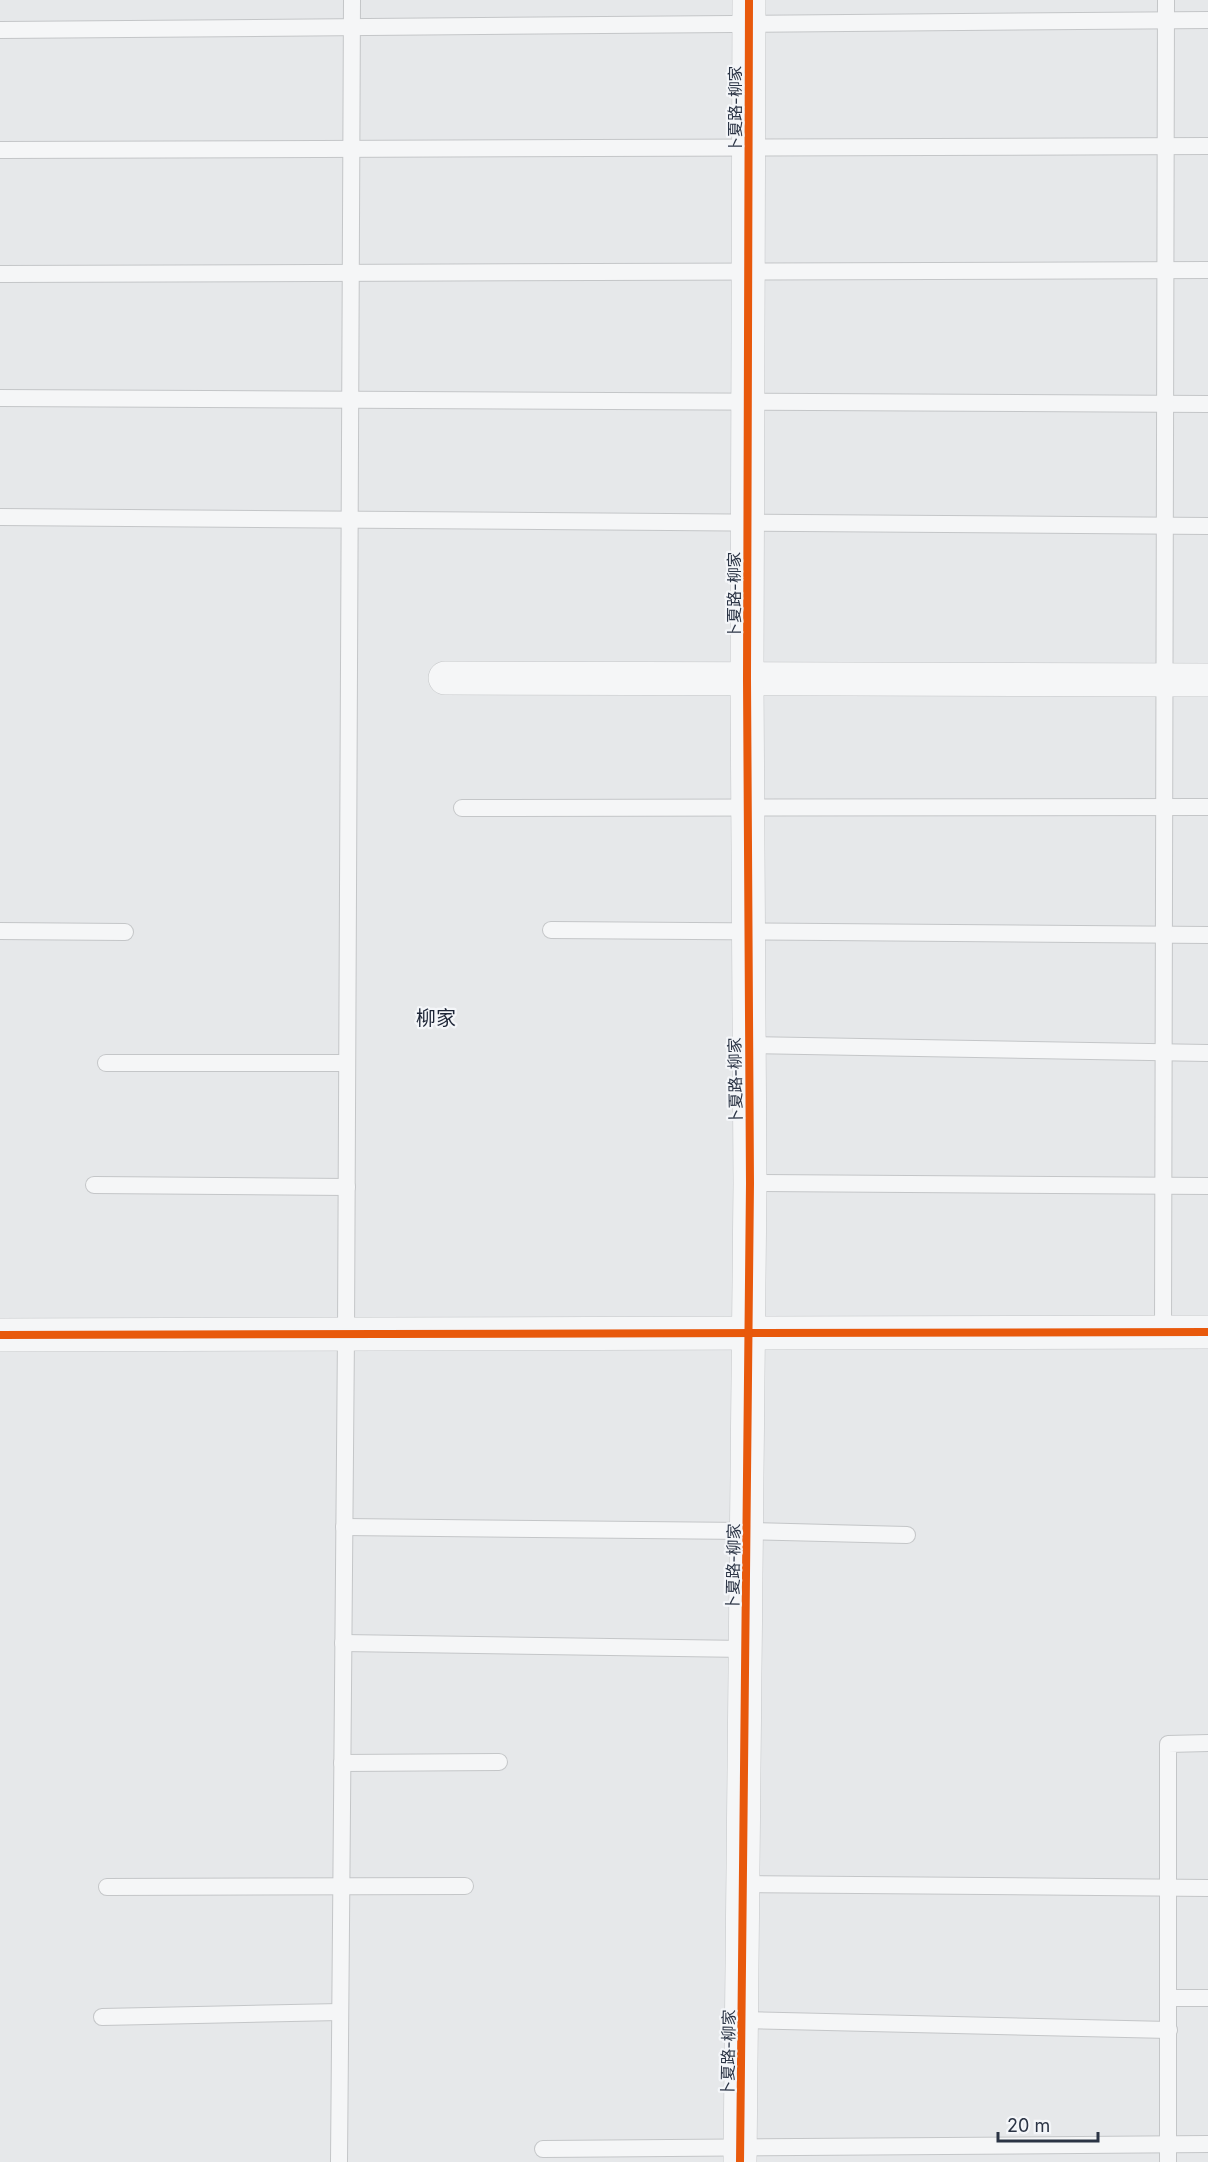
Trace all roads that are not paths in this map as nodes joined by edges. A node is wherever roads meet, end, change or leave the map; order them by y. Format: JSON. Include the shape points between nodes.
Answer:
{"nodes":[{"id":1,"x":352,"y":0,"type":"edge"},
{"id":2,"x":1166,"y":0,"type":"edge"},
{"id":3,"x":749,"y":12,"type":"edge"},
{"id":4,"x":1166,"y":20,"type":"junction"},
{"id":5,"x":1208,"y":20,"type":"edge"},
{"id":6,"x":352,"y":27,"type":"junction"},
{"id":7,"x":0,"y":30,"type":"edge"},
{"id":8,"x":1166,"y":146,"type":"junction"},
{"id":9,"x":1208,"y":146,"type":"edge"},
{"id":10,"x":748,"y":148,"type":"junction"},
{"id":11,"x":0,"y":150,"type":"edge"},
{"id":12,"x":351,"y":150,"type":"junction"},
{"id":13,"x":1166,"y":270,"type":"junction"},
{"id":14,"x":1208,"y":270,"type":"edge"},
{"id":15,"x":748,"y":272,"type":"junction"},
{"id":16,"x":351,"y":273,"type":"junction"},
{"id":17,"x":0,"y":274,"type":"edge"},
{"id":18,"x":0,"y":398,"type":"edge"},
{"id":19,"x":350,"y":400,"type":"junction"},
{"id":20,"x":748,"y":402,"type":"junction"},
{"id":21,"x":1166,"y":403,"type":"junction"},
{"id":22,"x":1208,"y":404,"type":"edge"},
{"id":23,"x":0,"y":517,"type":"edge"},
{"id":24,"x":350,"y":519,"type":"junction"},
{"id":25,"x":747,"y":523,"type":"junction"},
{"id":26,"x":1165,"y":526,"type":"junction"},
{"id":27,"x":1208,"y":526,"type":"edge"},
{"id":28,"x":445,"y":678,"type":"dead end"},
{"id":29,"x":747,"y":679,"type":"junction"},
{"id":30,"x":1165,"y":680,"type":"junction"},
{"id":31,"x":1208,"y":680,"type":"edge"},
{"id":32,"x":1165,"y":807,"type":"junction"},
{"id":33,"x":1208,"y":807,"type":"edge"},
{"id":34,"x":462,"y":808,"type":"dead end"},
{"id":35,"x":747,"y":808,"type":"junction"},
{"id":36,"x":0,"y":930,"type":"edge"},
{"id":37,"x":551,"y":930,"type":"dead end"},
{"id":38,"x":125,"y":932,"type":"dead end"},
{"id":39,"x":748,"y":932,"type":"junction"},
{"id":40,"x":1165,"y":934,"type":"junction"},
{"id":41,"x":1208,"y":934,"type":"edge"},
{"id":42,"x":748,"y":1045,"type":"junction"},
{"id":43,"x":1164,"y":1052,"type":"junction"},
{"id":44,"x":1208,"y":1053,"type":"edge"},
{"id":45,"x":106,"y":1063,"type":"dead end"},
{"id":46,"x":347,"y":1063,"type":"junction"},
{"id":47,"x":750,"y":1183,"type":"junction"},
{"id":48,"x":94,"y":1185,"type":"dead end"},
{"id":49,"x":1163,"y":1186,"type":"junction"},
{"id":50,"x":1208,"y":1186,"type":"edge"},
{"id":51,"x":346,"y":1188,"type":"junction"},
{"id":52,"x":749,"y":1332,"type":"junction"},
{"id":53,"x":1163,"y":1332,"type":"junction"},
{"id":54,"x":1208,"y":1332,"type":"edge"},
{"id":55,"x":346,"y":1334,"type":"junction"},
{"id":56,"x":0,"y":1335,"type":"edge"},
{"id":57,"x":344,"y":1527,"type":"junction"},
{"id":58,"x":747,"y":1531,"type":"junction"},
{"id":59,"x":907,"y":1535,"type":"dead end"},
{"id":60,"x":343,"y":1643,"type":"junction"},
{"id":61,"x":746,"y":1649,"type":"junction"},
{"id":62,"x":1208,"y":1743,"type":"edge"},
{"id":63,"x":499,"y":1762,"type":"dead end"},
{"id":64,"x":342,"y":1763,"type":"junction"},
{"id":65,"x":743,"y":1884,"type":"junction"},
{"id":66,"x":341,"y":1886,"type":"junction"},
{"id":67,"x":465,"y":1886,"type":"dead end"},
{"id":68,"x":107,"y":1887,"type":"dead end"},
{"id":69,"x":1208,"y":1888,"type":"edge"},
{"id":70,"x":1169,"y":1889,"type":"junction"},
{"id":71,"x":1169,"y":1998,"type":"junction"},
{"id":72,"x":1208,"y":1998,"type":"edge"},
{"id":73,"x":340,"y":2012,"type":"junction"},
{"id":74,"x":102,"y":2017,"type":"dead end"},
{"id":75,"x":742,"y":2020,"type":"junction"},
{"id":76,"x":1169,"y":2030,"type":"junction"},
{"id":77,"x":1168,"y":2144,"type":"junction"},
{"id":78,"x":1208,"y":2144,"type":"edge"},
{"id":79,"x":543,"y":2150,"type":"dead end"},
{"id":80,"x":740,"y":2154,"type":"edge"},
{"id":81,"x":339,"y":2162,"type":"edge"},
{"id":82,"x":1168,"y":2162,"type":"edge"}],
"edges":[{"from":1,"to":6,"type":"lane"},
{"from":2,"to":4,"type":"lane"},
{"from":3,"to":4,"type":"lane"},
{"from":3,"to":6,"type":"lane"},
{"from":3,"to":10,"type":"street","name":"卜夏路-柳家"},
{"from":4,"to":5,"type":"lane"},
{"from":4,"to":8,"type":"lane"},
{"from":6,"to":7,"type":"lane"},
{"from":6,"to":12,"type":"lane"},
{"from":8,"to":9,"type":"lane"},
{"from":8,"to":10,"type":"lane"},
{"from":8,"to":13,"type":"lane"},
{"from":10,"to":12,"type":"lane"},
{"from":10,"to":15,"type":"street","name":"卜夏路-柳家"},
{"from":11,"to":12,"type":"lane"},
{"from":12,"to":16,"type":"lane"},
{"from":13,"to":14,"type":"lane"},
{"from":13,"to":15,"type":"lane"},
{"from":13,"to":21,"type":"lane"},
{"from":15,"to":16,"type":"lane"},
{"from":15,"to":20,"type":"street","name":"卜夏路-柳家"},
{"from":16,"to":17,"type":"lane"},
{"from":16,"to":19,"type":"lane"},
{"from":18,"to":19,"type":"lane"},
{"from":19,"to":20,"type":"lane"},
{"from":19,"to":24,"type":"lane"},
{"from":20,"to":21,"type":"lane"},
{"from":20,"to":25,"type":"street","name":"卜夏路-柳家"},
{"from":21,"to":22,"type":"lane"},
{"from":21,"to":26,"type":"lane"},
{"from":23,"to":24,"type":"lane"},
{"from":24,"to":25,"type":"lane"},
{"from":24,"to":46,"type":"lane"},
{"from":25,"to":26,"type":"lane"},
{"from":25,"to":29,"type":"street","name":"卜夏路-柳家"},
{"from":26,"to":27,"type":"lane"},
{"from":26,"to":30,"type":"lane"},
{"from":28,"to":29,"type":"street"},
{"from":29,"to":30,"type":"street"},
{"from":29,"to":35,"type":"street","name":"卜夏路-柳家"},
{"from":30,"to":31,"type":"street"},
{"from":30,"to":32,"type":"lane"},
{"from":32,"to":33,"type":"lane"},
{"from":32,"to":35,"type":"lane"},
{"from":32,"to":40,"type":"lane"},
{"from":34,"to":35,"type":"lane"},
{"from":35,"to":39,"type":"street","name":"卜夏路-柳家"},
{"from":36,"to":38,"type":"lane"},
{"from":37,"to":39,"type":"lane"},
{"from":39,"to":40,"type":"lane"},
{"from":39,"to":42,"type":"street","name":"卜夏路-柳家"},
{"from":40,"to":41,"type":"lane"},
{"from":40,"to":43,"type":"lane"},
{"from":42,"to":43,"type":"lane"},
{"from":42,"to":47,"type":"street","name":"卜夏路-柳家"},
{"from":43,"to":44,"type":"lane"},
{"from":43,"to":49,"type":"lane"},
{"from":45,"to":46,"type":"lane"},
{"from":46,"to":51,"type":"lane"},
{"from":47,"to":49,"type":"lane"},
{"from":47,"to":52,"type":"street","name":"卜夏路-柳家"},
{"from":48,"to":51,"type":"lane"},
{"from":49,"to":50,"type":"lane"},
{"from":49,"to":53,"type":"lane"},
{"from":51,"to":55,"type":"lane"},
{"from":52,"to":53,"type":"street"},
{"from":52,"to":55,"type":"street"},
{"from":52,"to":58,"type":"street","name":"卜夏路-柳家"},
{"from":53,"to":54,"type":"street"},
{"from":55,"to":56,"type":"street"},
{"from":55,"to":57,"type":"lane"},
{"from":57,"to":58,"type":"lane"},
{"from":57,"to":60,"type":"lane"},
{"from":58,"to":59,"type":"lane"},
{"from":58,"to":61,"type":"street","name":"卜夏路-柳家"},
{"from":60,"to":61,"type":"lane"},
{"from":60,"to":64,"type":"lane"},
{"from":61,"to":65,"type":"street","name":"卜夏路-柳家"},
{"from":62,"to":70,"type":"lane","via":[[1168,1744]]},
{"from":63,"to":64,"type":"lane"},
{"from":64,"to":66,"type":"lane"},
{"from":65,"to":70,"type":"lane"},
{"from":65,"to":75,"type":"street","name":"卜夏路-柳家"},
{"from":66,"to":67,"type":"lane"},
{"from":66,"to":68,"type":"lane"},
{"from":66,"to":73,"type":"lane"},
{"from":69,"to":70,"type":"lane"},
{"from":70,"to":71,"type":"lane"},
{"from":71,"to":72,"type":"lane"},
{"from":71,"to":76,"type":"lane"},
{"from":73,"to":74,"type":"lane"},
{"from":73,"to":81,"type":"lane"},
{"from":75,"to":76,"type":"lane"},
{"from":75,"to":80,"type":"street","name":"卜夏路-柳家"},
{"from":76,"to":77,"type":"lane"},
{"from":77,"to":78,"type":"lane"},
{"from":77,"to":80,"type":"lane"},
{"from":77,"to":82,"type":"lane"},
{"from":79,"to":80,"type":"lane"}]}
